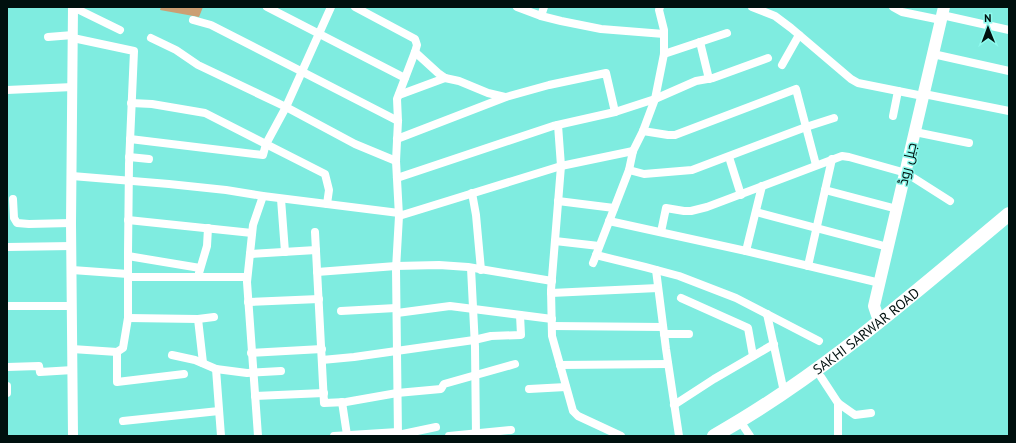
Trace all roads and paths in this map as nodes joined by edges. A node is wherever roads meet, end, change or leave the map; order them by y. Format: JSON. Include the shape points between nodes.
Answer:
{"nodes":[{"id":1,"x":73,"y":7,"type":"edge"},
{"id":2,"x":267,"y":7,"type":"edge"},
{"id":3,"x":331,"y":7,"type":"edge"},
{"id":4,"x":355,"y":7,"type":"edge"},
{"id":5,"x":517,"y":7,"type":"edge"},
{"id":6,"x":544,"y":7,"type":"edge"},
{"id":7,"x":660,"y":7,"type":"edge"},
{"id":8,"x":752,"y":7,"type":"edge"},
{"id":9,"x":893,"y":7,"type":"edge"},
{"id":10,"x":942,"y":14,"type":"edge"},
{"id":11,"x":541,"y":16,"type":"junction"},
{"id":12,"x":193,"y":20,"type":"dead end"},
{"id":13,"x":120,"y":30,"type":"dead end"},
{"id":14,"x":1009,"y":30,"type":"edge"},
{"id":15,"x":727,"y":33,"type":"dead end"},
{"id":16,"x":319,"y":34,"type":"junction"},
{"id":17,"x":664,"y":34,"type":"junction"},
{"id":18,"x":799,"y":35,"type":"junction"},
{"id":19,"x":73,"y":36,"type":"junction"},
{"id":20,"x":48,"y":37,"type":"dead end"},
{"id":21,"x":151,"y":38,"type":"dead end"},
{"id":22,"x":700,"y":42,"type":"junction"},
{"id":23,"x":416,"y":52,"type":"junction"},
{"id":24,"x":664,"y":54,"type":"junction"},
{"id":25,"x":933,"y":54,"type":"junction"},
{"id":26,"x":768,"y":58,"type":"dead end"},
{"id":27,"x":782,"y":65,"type":"dead end"},
{"id":28,"x":301,"y":71,"type":"junction"},
{"id":29,"x":1009,"y":72,"type":"edge"},
{"id":30,"x":405,"y":78,"type":"junction"},
{"id":31,"x":445,"y":78,"type":"junction"},
{"id":32,"x":709,"y":79,"type":"junction"},
{"id":33,"x":73,"y":87,"type":"junction"},
{"id":34,"x":7,"y":90,"type":"edge"},
{"id":35,"x":898,"y":91,"type":"junction"},
{"id":36,"x":398,"y":95,"type":"junction"},
{"id":37,"x":924,"y":95,"type":"junction"},
{"id":38,"x":506,"y":97,"type":"junction"},
{"id":39,"x":655,"y":99,"type":"junction"},
{"id":40,"x":131,"y":103,"type":"junction"},
{"id":41,"x":286,"y":107,"type":"junction"},
{"id":42,"x":1009,"y":111,"type":"edge"},
{"id":43,"x":615,"y":112,"type":"junction"},
{"id":44,"x":893,"y":116,"type":"dead end"},
{"id":45,"x":834,"y":118,"type":"dead end"},
{"id":46,"x":398,"y":121,"type":"junction"},
{"id":47,"x":558,"y":125,"type":"junction"},
{"id":48,"x":806,"y":127,"type":"junction"},
{"id":49,"x":643,"y":131,"type":"junction"},
{"id":50,"x":915,"y":132,"type":"junction"},
{"id":51,"x":130,"y":139,"type":"junction"},
{"id":52,"x":397,"y":139,"type":"junction"},
{"id":53,"x":969,"y":143,"type":"dead end"},
{"id":54,"x":266,"y":144,"type":"junction"},
{"id":55,"x":633,"y":151,"type":"junction"},
{"id":56,"x":729,"y":156,"type":"junction"},
{"id":57,"x":129,"y":157,"type":"junction"},
{"id":58,"x":149,"y":159,"type":"dead end"},
{"id":59,"x":832,"y":159,"type":"junction"},
{"id":60,"x":396,"y":161,"type":"junction"},
{"id":61,"x":816,"y":165,"type":"junction"},
{"id":62,"x":561,"y":166,"type":"junction"},
{"id":63,"x":629,"y":170,"type":"junction"},
{"id":64,"x":906,"y":173,"type":"junction"},
{"id":65,"x":72,"y":176,"type":"junction"},
{"id":66,"x":397,"y":178,"type":"junction"},
{"id":67,"x":129,"y":180,"type":"junction"},
{"id":68,"x":762,"y":186,"type":"junction"},
{"id":69,"x":825,"y":190,"type":"junction"},
{"id":70,"x":472,"y":193,"type":"junction"},
{"id":71,"x":741,"y":195,"type":"junction"},
{"id":72,"x":263,"y":196,"type":"junction"},
{"id":73,"x":13,"y":199,"type":"dead end"},
{"id":74,"x":281,"y":199,"type":"junction"},
{"id":75,"x":558,"y":201,"type":"junction"},
{"id":76,"x":950,"y":201,"type":"dead end"},
{"id":77,"x":326,"y":204,"type":"junction"},
{"id":78,"x":614,"y":208,"type":"junction"},
{"id":79,"x":897,"y":208,"type":"junction"},
{"id":80,"x":756,"y":212,"type":"junction"},
{"id":81,"x":399,"y":214,"type":"junction"},
{"id":82,"x":1009,"y":214,"type":"edge"},
{"id":83,"x":128,"y":220,"type":"junction"},
{"id":84,"x":609,"y":221,"type":"junction"},
{"id":85,"x":72,"y":223,"type":"junction"},
{"id":86,"x":1009,"y":224,"type":"edge"},
{"id":87,"x":208,"y":228,"type":"junction"},
{"id":88,"x":817,"y":228,"type":"junction"},
{"id":89,"x":315,"y":232,"type":"dead end"},
{"id":90,"x":661,"y":232,"type":"junction"},
{"id":91,"x":252,"y":233,"type":"junction"},
{"id":92,"x":983,"y":240,"type":"junction"},
{"id":93,"x":555,"y":241,"type":"junction"},
{"id":94,"x":7,"y":246,"type":"edge"},
{"id":95,"x":72,"y":246,"type":"junction"},
{"id":96,"x":599,"y":246,"type":"junction"},
{"id":97,"x":888,"y":247,"type":"junction"},
{"id":98,"x":316,"y":250,"type":"junction"},
{"id":99,"x":746,"y":251,"type":"junction"},
{"id":100,"x":285,"y":252,"type":"junction"},
{"id":101,"x":250,"y":254,"type":"junction"},
{"id":102,"x":128,"y":256,"type":"junction"},
{"id":103,"x":396,"y":266,"type":"junction"},
{"id":104,"x":808,"y":266,"type":"junction"},
{"id":105,"x":200,"y":268,"type":"junction"},
{"id":106,"x":471,"y":268,"type":"junction"},
{"id":107,"x":72,"y":270,"type":"junction"},
{"id":108,"x":482,"y":270,"type":"junction"},
{"id":109,"x":656,"y":270,"type":"junction"},
{"id":110,"x":317,"y":272,"type":"junction"},
{"id":111,"x":128,"y":276,"type":"junction"},
{"id":112,"x":247,"y":277,"type":"junction"},
{"id":113,"x":197,"y":278,"type":"junction"},
{"id":114,"x":552,"y":281,"type":"junction"},
{"id":115,"x":880,"y":283,"type":"junction"},
{"id":116,"x":658,"y":288,"type":"junction"},
{"id":117,"x":551,"y":292,"type":"junction"},
{"id":118,"x":680,"y":298,"type":"dead end"},
{"id":119,"x":319,"y":299,"type":"junction"},
{"id":120,"x":248,"y":302,"type":"junction"},
{"id":121,"x":7,"y":306,"type":"edge"},
{"id":122,"x":72,"y":306,"type":"junction"},
{"id":123,"x":473,"y":309,"type":"junction"},
{"id":124,"x":396,"y":310,"type":"junction"},
{"id":125,"x":340,"y":311,"type":"dead end"},
{"id":126,"x":767,"y":314,"type":"junction"},
{"id":127,"x":520,"y":315,"type":"junction"},
{"id":128,"x":128,"y":318,"type":"junction"},
{"id":129,"x":214,"y":318,"type":"dead end"},
{"id":130,"x":198,"y":319,"type":"junction"},
{"id":131,"x":882,"y":320,"type":"junction"},
{"id":132,"x":552,"y":323,"type":"junction"},
{"id":133,"x":663,"y":330,"type":"junction"},
{"id":134,"x":689,"y":334,"type":"dead end"},
{"id":135,"x":474,"y":340,"type":"junction"},
{"id":136,"x":819,"y":342,"type":"dead end"},
{"id":137,"x":774,"y":344,"type":"junction"},
{"id":138,"x":72,"y":349,"type":"junction"},
{"id":139,"x":322,"y":349,"type":"junction"},
{"id":140,"x":397,"y":351,"type":"junction"},
{"id":141,"x":117,"y":352,"type":"junction"},
{"id":142,"x":252,"y":353,"type":"junction"},
{"id":143,"x":172,"y":355,"type":"dead end"},
{"id":144,"x":753,"y":356,"type":"junction"},
{"id":145,"x":322,"y":360,"type":"junction"},
{"id":146,"x":203,"y":363,"type":"junction"},
{"id":147,"x":515,"y":364,"type":"dead end"},
{"id":148,"x":668,"y":364,"type":"junction"},
{"id":149,"x":560,"y":365,"type":"junction"},
{"id":150,"x":7,"y":367,"type":"edge"},
{"id":151,"x":216,"y":369,"type":"junction"},
{"id":152,"x":73,"y":370,"type":"junction"},
{"id":153,"x":281,"y":371,"type":"dead end"},
{"id":154,"x":253,"y":373,"type":"junction"},
{"id":155,"x":184,"y":374,"type":"dead end"},
{"id":156,"x":475,"y":375,"type":"junction"},
{"id":157,"x":821,"y":377,"type":"junction"},
{"id":158,"x":7,"y":386,"type":"edge"},
{"id":159,"x":566,"y":387,"type":"junction"},
{"id":160,"x":529,"y":389,"type":"dead end"},
{"id":161,"x":784,"y":392,"type":"junction"},
{"id":162,"x":7,"y":393,"type":"edge"},
{"id":163,"x":324,"y":393,"type":"junction"},
{"id":164,"x":397,"y":393,"type":"junction"},
{"id":165,"x":255,"y":396,"type":"junction"},
{"id":166,"x":342,"y":402,"type":"junction"},
{"id":167,"x":838,"y":403,"type":"junction"},
{"id":168,"x":674,"y":405,"type":"junction"},
{"id":169,"x":219,"y":411,"type":"junction"},
{"id":170,"x":871,"y":413,"type":"dead end"},
{"id":171,"x":123,"y":421,"type":"dead end"},
{"id":172,"x":436,"y":427,"type":"dead end"},
{"id":173,"x":511,"y":430,"type":"dead end"},
{"id":174,"x":747,"y":432,"type":"edge"},
{"id":175,"x":398,"y":434,"type":"edge"},
{"id":176,"x":476,"y":434,"type":"edge"},
{"id":177,"x":351,"y":435,"type":"edge"},
{"id":178,"x":368,"y":435,"type":"edge"},
{"id":179,"x":73,"y":436,"type":"edge"},
{"id":180,"x":221,"y":436,"type":"edge"},
{"id":181,"x":258,"y":436,"type":"edge"},
{"id":182,"x":334,"y":436,"type":"edge"},
{"id":183,"x":450,"y":436,"type":"edge"},
{"id":184,"x":620,"y":436,"type":"edge"},
{"id":185,"x":678,"y":436,"type":"edge"},
{"id":186,"x":714,"y":436,"type":"edge"},
{"id":187,"x":730,"y":436,"type":"edge"},
{"id":188,"x":838,"y":436,"type":"edge"}],
"edges":[{"from":1,"to":13,"type":"street"},
{"from":1,"to":19,"type":"street"},
{"from":2,"to":16,"type":"street"},
{"from":3,"to":16,"type":"street"},
{"from":4,"to":23,"type":"street","via":[[415,39]]},
{"from":5,"to":11,"type":"street"},
{"from":6,"to":11,"type":"street"},
{"from":7,"to":17,"type":"street"},
{"from":8,"to":18,"type":"street","via":[[775,16]]},
{"from":9,"to":10,"type":"street","via":[[902,12]]},
{"from":10,"to":14,"type":"street"},
{"from":10,"to":25,"type":"main road","name":"جیل روڈ"},
{"from":11,"to":17,"type":"street","via":[[601,29]]},
{"from":12,"to":28,"type":"street","via":[[210,25]]},
{"from":15,"to":22,"type":"street"},
{"from":16,"to":28,"type":"street"},
{"from":16,"to":30,"type":"street"},
{"from":17,"to":24,"type":"street"},
{"from":18,"to":27,"type":"street"},
{"from":18,"to":35,"type":"street","via":[[858,83]]},
{"from":19,"to":20,"type":"street"},
{"from":19,"to":33,"type":"street"},
{"from":19,"to":40,"type":"street","via":[[134,51]]},
{"from":21,"to":41,"type":"street","via":[[176,50],[198,65]]},
{"from":22,"to":24,"type":"street"},
{"from":22,"to":32,"type":"street"},
{"from":23,"to":30,"type":"street"},
{"from":23,"to":31,"type":"street"},
{"from":24,"to":39,"type":"street"},
{"from":25,"to":29,"type":"street"},
{"from":25,"to":37,"type":"main road","name":"جیل روڈ"},
{"from":26,"to":32,"type":"street"},
{"from":28,"to":41,"type":"street"},
{"from":28,"to":46,"type":"street"},
{"from":30,"to":36,"type":"street"},
{"from":31,"to":36,"type":"street"},
{"from":31,"to":38,"type":"street"},
{"from":32,"to":39,"type":"street"},
{"from":33,"to":34,"type":"street"},
{"from":33,"to":65,"type":"street"},
{"from":35,"to":37,"type":"street"},
{"from":35,"to":44,"type":"street"},
{"from":36,"to":46,"type":"street"},
{"from":37,"to":42,"type":"street"},
{"from":37,"to":50,"type":"main road","name":"جیل روڈ"},
{"from":38,"to":43,"type":"street","via":[[606,73]]},
{"from":38,"to":52,"type":"street"},
{"from":39,"to":43,"type":"street"},
{"from":39,"to":49,"type":"street"},
{"from":40,"to":51,"type":"street"},
{"from":40,"to":54,"type":"street","via":[[152,104],[205,114]]},
{"from":41,"to":54,"type":"street"},
{"from":41,"to":60,"type":"street","via":[[355,144]]},
{"from":43,"to":47,"type":"street"},
{"from":45,"to":48,"type":"street"},
{"from":46,"to":52,"type":"street"},
{"from":47,"to":62,"type":"street"},
{"from":47,"to":66,"type":"street"},
{"from":48,"to":49,"type":"street","via":[[796,89],[675,135]]},
{"from":48,"to":56,"type":"street"},
{"from":48,"to":61,"type":"street"},
{"from":49,"to":55,"type":"street"},
{"from":50,"to":53,"type":"street"},
{"from":50,"to":64,"type":"main road","name":"جیل روڈ"},
{"from":51,"to":54,"type":"street","via":[[263,155]]},
{"from":51,"to":57,"type":"street"},
{"from":52,"to":60,"type":"street"},
{"from":54,"to":77,"type":"street","via":[[325,174],[329,190]]},
{"from":55,"to":62,"type":"street"},
{"from":55,"to":63,"type":"street"},
{"from":56,"to":63,"type":"street","via":[[692,170],[644,174]]},
{"from":56,"to":71,"type":"street"},
{"from":57,"to":58,"type":"street"},
{"from":57,"to":67,"type":"street"},
{"from":59,"to":61,"type":"street"},
{"from":59,"to":64,"type":"street","via":[[849,157]]},
{"from":59,"to":69,"type":"street"},
{"from":60,"to":66,"type":"street"},
{"from":61,"to":68,"type":"street"},
{"from":62,"to":70,"type":"street"},
{"from":62,"to":75,"type":"street"},
{"from":63,"to":78,"type":"street"},
{"from":64,"to":76,"type":"street"},
{"from":64,"to":79,"type":"main road","name":"جیل روڈ"},
{"from":65,"to":67,"type":"street"},
{"from":65,"to":85,"type":"street"},
{"from":66,"to":81,"type":"street"},
{"from":67,"to":72,"type":"street"},
{"from":67,"to":83,"type":"street"},
{"from":68,"to":71,"type":"street"},
{"from":68,"to":80,"type":"street"},
{"from":69,"to":79,"type":"street"},
{"from":69,"to":88,"type":"street"},
{"from":70,"to":81,"type":"street"},
{"from":70,"to":108,"type":"street"},
{"from":71,"to":90,"type":"street","via":[[691,212],[666,208]]},
{"from":72,"to":74,"type":"street"},
{"from":72,"to":91,"type":"street"},
{"from":73,"to":85,"type":"street","via":[[14,218],[17,223]]},
{"from":74,"to":77,"type":"street"},
{"from":74,"to":100,"type":"street"},
{"from":75,"to":78,"type":"street"},
{"from":75,"to":93,"type":"street"},
{"from":77,"to":81,"type":"street"},
{"from":78,"to":84,"type":"street"},
{"from":79,"to":97,"type":"main road","name":"جیل روڈ"},
{"from":80,"to":88,"type":"street"},
{"from":80,"to":99,"type":"street"},
{"from":81,"to":103,"type":"street"},
{"from":82,"to":92,"type":"highway","name":"SAKHI SARWAR ROAD"},
{"from":83,"to":87,"type":"street"},
{"from":83,"to":102,"type":"street"},
{"from":84,"to":90,"type":"street"},
{"from":84,"to":96,"type":"street"},
{"from":85,"to":95,"type":"street"},
{"from":86,"to":92,"type":"highway"},
{"from":87,"to":91,"type":"street"},
{"from":87,"to":105,"type":"street","via":[[207,246]]},
{"from":88,"to":97,"type":"street"},
{"from":88,"to":104,"type":"street"},
{"from":89,"to":98,"type":"street"},
{"from":90,"to":99,"type":"street"},
{"from":91,"to":101,"type":"street"},
{"from":92,"to":131,"type":"highway","name":"SAKHI SARWAR ROAD"},
{"from":92,"to":157,"type":"highway","via":[[887,326]]},
{"from":93,"to":96,"type":"street"},
{"from":93,"to":114,"type":"street"},
{"from":94,"to":95,"type":"street"},
{"from":95,"to":107,"type":"street"},
{"from":96,"to":109,"type":"street","via":[[595,260]]},
{"from":97,"to":115,"type":"main road","name":"جیل روڈ"},
{"from":98,"to":100,"type":"street"},
{"from":98,"to":110,"type":"street"},
{"from":99,"to":104,"type":"street"},
{"from":100,"to":101,"type":"street"},
{"from":101,"to":112,"type":"street"},
{"from":102,"to":105,"type":"street"},
{"from":102,"to":111,"type":"street"},
{"from":103,"to":106,"type":"street","via":[[439,265]]},
{"from":103,"to":110,"type":"street"},
{"from":103,"to":124,"type":"street"},
{"from":104,"to":115,"type":"street"},
{"from":105,"to":113,"type":"street"},
{"from":106,"to":108,"type":"street"},
{"from":106,"to":123,"type":"street"},
{"from":107,"to":111,"type":"street"},
{"from":107,"to":122,"type":"street"},
{"from":108,"to":114,"type":"street"},
{"from":109,"to":116,"type":"street"},
{"from":109,"to":126,"type":"street","via":[[736,298]]},
{"from":110,"to":119,"type":"street"},
{"from":111,"to":113,"type":"street"},
{"from":111,"to":128,"type":"street"},
{"from":112,"to":113,"type":"street"},
{"from":112,"to":120,"type":"street"},
{"from":114,"to":117,"type":"street"},
{"from":115,"to":131,"type":"main road","name":"جیل روڈ","via":[[874,306]]},
{"from":116,"to":117,"type":"street"},
{"from":116,"to":133,"type":"street"},
{"from":117,"to":132,"type":"street"},
{"from":118,"to":144,"type":"street","via":[[748,328]]},
{"from":119,"to":120,"type":"street"},
{"from":119,"to":139,"type":"street"},
{"from":120,"to":142,"type":"street"},
{"from":121,"to":122,"type":"street"},
{"from":122,"to":138,"type":"street"},
{"from":123,"to":124,"type":"street","via":[[450,306]]},
{"from":123,"to":127,"type":"street"},
{"from":123,"to":135,"type":"street"},
{"from":124,"to":125,"type":"street"},
{"from":124,"to":140,"type":"street"},
{"from":126,"to":136,"type":"street"},
{"from":126,"to":137,"type":"street"},
{"from":127,"to":132,"type":"street"},
{"from":127,"to":135,"type":"street","via":[[521,335],[491,336]]},
{"from":128,"to":130,"type":"street"},
{"from":128,"to":141,"type":"street","via":[[123,348]]},
{"from":129,"to":130,"type":"street"},
{"from":130,"to":146,"type":"street"},
{"from":131,"to":161,"type":"highway","name":"SAKHI SARWAR ROAD"},
{"from":132,"to":133,"type":"street"},
{"from":132,"to":149,"type":"street","via":[[552,336]]},
{"from":133,"to":134,"type":"street"},
{"from":133,"to":148,"type":"street"},
{"from":135,"to":140,"type":"street"},
{"from":135,"to":156,"type":"street"},
{"from":137,"to":144,"type":"street"},
{"from":137,"to":161,"type":"street"},
{"from":138,"to":141,"type":"street"},
{"from":138,"to":152,"type":"street"},
{"from":139,"to":142,"type":"street"},
{"from":139,"to":145,"type":"street"},
{"from":140,"to":145,"type":"street"},
{"from":140,"to":164,"type":"street"},
{"from":141,"to":155,"type":"street","via":[[117,382]]},
{"from":142,"to":154,"type":"street"},
{"from":143,"to":146,"type":"street"},
{"from":144,"to":168,"type":"street"},
{"from":145,"to":163,"type":"street"},
{"from":146,"to":151,"type":"street"},
{"from":147,"to":156,"type":"street"},
{"from":148,"to":149,"type":"street"},
{"from":148,"to":168,"type":"street"},
{"from":149,"to":159,"type":"street"},
{"from":150,"to":152,"type":"street","via":[[39,366],[40,372]]},
{"from":151,"to":154,"type":"street"},
{"from":151,"to":169,"type":"street"},
{"from":152,"to":179,"type":"street"},
{"from":153,"to":154,"type":"street"},
{"from":154,"to":165,"type":"street"},
{"from":156,"to":164,"type":"street","via":[[444,384],[441,389]]},
{"from":156,"to":176,"type":"street"},
{"from":157,"to":167,"type":"street"},
{"from":157,"to":174,"type":"highway"},
{"from":158,"to":162,"type":"street"},
{"from":159,"to":160,"type":"street"},
{"from":159,"to":184,"type":"street","via":[[573,411],[578,416]]},
{"from":161,"to":186,"type":"highway","name":"SAKHI SARWAR ROAD"},
{"from":163,"to":165,"type":"street"},
{"from":163,"to":166,"type":"street","via":[[324,403]]},
{"from":164,"to":166,"type":"street"},
{"from":164,"to":175,"type":"street"},
{"from":165,"to":181,"type":"street"},
{"from":166,"to":177,"type":"street"},
{"from":167,"to":170,"type":"street","via":[[855,415]]},
{"from":167,"to":188,"type":"street"},
{"from":168,"to":185,"type":"street"},
{"from":169,"to":171,"type":"street"},
{"from":169,"to":180,"type":"street"},
{"from":172,"to":175,"type":"street"},
{"from":173,"to":176,"type":"street"},
{"from":174,"to":187,"type":"highway"},
{"from":175,"to":178,"type":"street"},
{"from":176,"to":183,"type":"street"},
{"from":177,"to":178,"type":"street"},
{"from":177,"to":182,"type":"street"}]}
